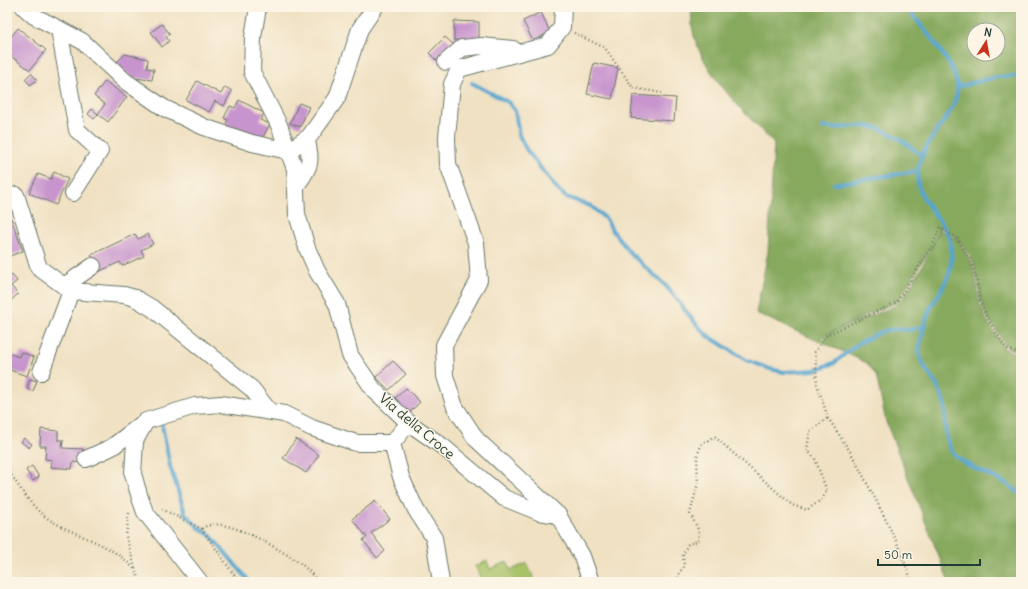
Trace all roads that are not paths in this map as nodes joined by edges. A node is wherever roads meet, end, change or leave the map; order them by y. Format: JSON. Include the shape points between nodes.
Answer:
{"nodes":[{"id":1,"x":24,"y":7,"type":"edge"},
{"id":2,"x":258,"y":7,"type":"edge"},
{"id":3,"x":375,"y":7,"type":"edge"},
{"id":4,"x":563,"y":7,"type":"edge"},
{"id":5,"x":59,"y":29,"type":"junction"},
{"id":6,"x":523,"y":50,"type":"junction"},
{"id":7,"x":446,"y":62,"type":"dead end"},
{"id":8,"x":306,"y":139,"type":"junction"},
{"id":9,"x":288,"y":150,"type":"junction"},
{"id":10,"x":296,"y":186,"type":"junction"},
{"id":11,"x":73,"y":193,"type":"dead end"},
{"id":12,"x":16,"y":195,"type":"dead end"},
{"id":13,"x":93,"y":266,"type":"dead end"},
{"id":14,"x":68,"y":289,"type":"junction"},
{"id":15,"x":41,"y":372,"type":"dead end"},
{"id":16,"x":269,"y":412,"type":"junction"},
{"id":17,"x":146,"y":421,"type":"junction"},
{"id":18,"x":409,"y":423,"type":"junction"},
{"id":19,"x":392,"y":443,"type":"junction"},
{"id":20,"x":86,"y":459,"type":"dead end"},
{"id":21,"x":558,"y":515,"type":"junction"},
{"id":22,"x":200,"y":582,"type":"edge"},
{"id":23,"x":441,"y":582,"type":"edge"},
{"id":24,"x":591,"y":582,"type":"edge"}],
"edges":[{"from":1,"to":5,"type":"street","via":[[34,16]]},
{"from":2,"to":9,"type":"street","name":"Via della Croce","via":[[253,37],[252,72],[279,125]]},
{"from":3,"to":8,"type":"street","via":[[360,29],[336,98]]},
{"from":4,"to":6,"type":"street","via":[[562,27],[548,45]]},
{"from":5,"to":9,"type":"street","via":[[82,41],[125,81],[164,108],[204,127],[252,143]]},
{"from":5,"to":11,"type":"street","via":[[77,130],[100,151]]},
{"from":6,"to":7,"type":"street","via":[[481,46],[462,48]]},
{"from":6,"to":21,"type":"street","via":[[459,69],[452,84],[447,137],[448,164],[476,243],[478,280],[444,345],[445,376],[455,407],[476,439]]},
{"from":8,"to":9,"type":"street"},
{"from":8,"to":10,"type":"street","via":[[311,154],[306,172]]},
{"from":9,"to":10,"type":"street","name":"Via della Croce","via":[[295,169]]},
{"from":10,"to":18,"type":"street","name":"Via della Croce","via":[[297,214],[307,248],[336,304],[350,355],[374,390]]},
{"from":12,"to":14,"type":"street","via":[[39,268]]},
{"from":13,"to":14,"type":"street"},
{"from":14,"to":15,"type":"street"},
{"from":14,"to":16,"type":"street","via":[[124,295],[152,308],[252,389]]},
{"from":16,"to":17,"type":"street","via":[[221,404],[195,406]]},
{"from":16,"to":19,"type":"street","via":[[284,414],[312,428],[356,443]]},
{"from":17,"to":20,"type":"street","via":[[112,447]]},
{"from":17,"to":22,"type":"street","via":[[135,441],[133,474],[140,498],[145,512]]},
{"from":18,"to":19,"type":"street"},
{"from":18,"to":21,"type":"street","name":"Via della Croce","via":[[442,446],[504,498],[539,512]]},
{"from":19,"to":23,"type":"street","via":[[401,477],[416,510],[434,538]]},
{"from":21,"to":24,"type":"street","via":[[582,556]]}]}
